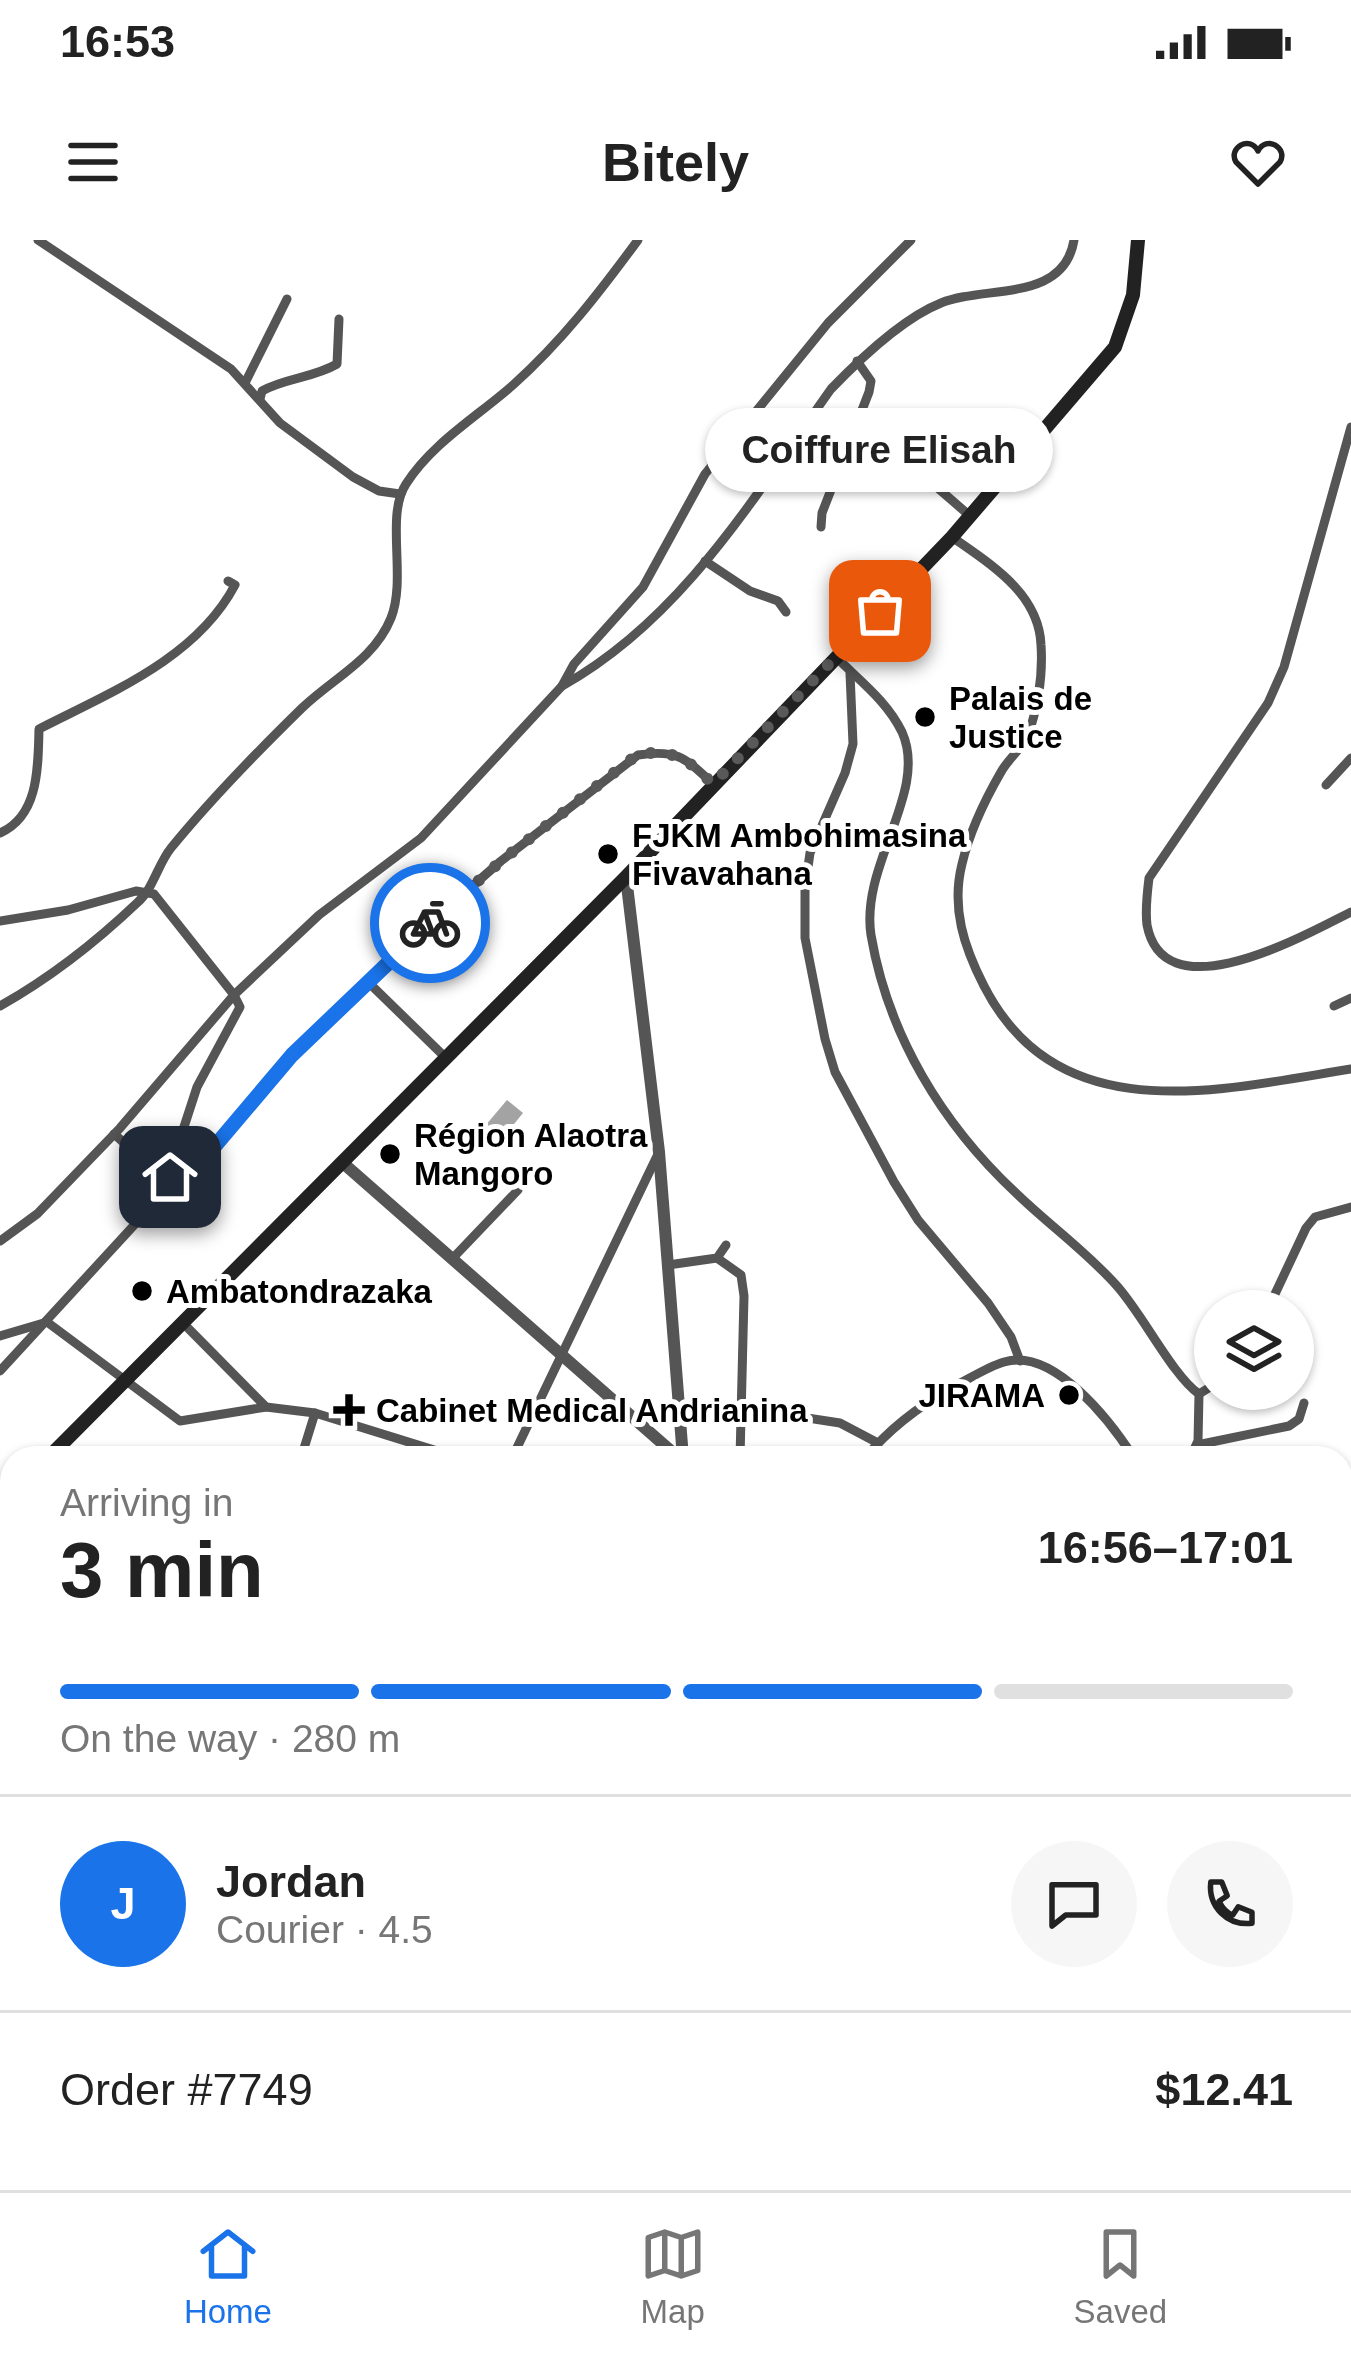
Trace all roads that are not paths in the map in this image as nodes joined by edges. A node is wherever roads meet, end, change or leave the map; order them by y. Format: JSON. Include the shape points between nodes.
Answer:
{"nodes":[{"id":1,"x":38,"y":240,"type":"edge"},
{"id":2,"x":638,"y":240,"type":"edge"},
{"id":3,"x":910,"y":240,"type":"edge"},
{"id":4,"x":1074,"y":240,"type":"edge"},
{"id":5,"x":1138,"y":240,"type":"edge"},
{"id":6,"x":287,"y":298,"type":"dead end"},
{"id":7,"x":339,"y":319,"type":"dead end"},
{"id":8,"x":857,"y":362,"type":"junction"},
{"id":9,"x":245,"y":383,"type":"junction"},
{"id":10,"x":260,"y":399,"type":"junction"},
{"id":11,"x":1351,"y":427,"type":"edge"},
{"id":12,"x":932,"y":483,"type":"dead end"},
{"id":13,"x":400,"y":494,"type":"junction"},
{"id":14,"x":970,"y":516,"type":"junction"},
{"id":15,"x":820,"y":527,"type":"dead end"},
{"id":16,"x":952,"y":537,"type":"junction"},
{"id":17,"x":705,"y":561,"type":"junction"},
{"id":18,"x":228,"y":581,"type":"dead end"},
{"id":19,"x":786,"y":612,"type":"dead end"},
{"id":20,"x":836,"y":657,"type":"junction"},
{"id":21,"x":850,"y":671,"type":"junction"},
{"id":22,"x":562,"y":686,"type":"junction"},
{"id":23,"x":1351,"y":758,"type":"edge"},
{"id":24,"x":713,"y":784,"type":"junction"},
{"id":25,"x":1326,"y":784,"type":"dead end"},
{"id":26,"x":0,"y":833,"type":"edge"},
{"id":27,"x":626,"y":877,"type":"junction"},
{"id":28,"x":146,"y":891,"type":"junction"},
{"id":29,"x":1351,"y":912,"type":"edge"},
{"id":30,"x":0,"y":921,"type":"edge"},
{"id":31,"x":368,"y":982,"type":"junction"},
{"id":32,"x":234,"y":995,"type":"junction"},
{"id":33,"x":1351,"y":998,"type":"edge"},
{"id":34,"x":0,"y":1006,"type":"edge"},
{"id":35,"x":1334,"y":1006,"type":"dead end"},
{"id":36,"x":446,"y":1058,"type":"junction"},
{"id":37,"x":1351,"y":1069,"type":"edge"},
{"id":38,"x":114,"y":1134,"type":"junction"},
{"id":39,"x":659,"y":1152,"type":"junction"},
{"id":40,"x":343,"y":1163,"type":"junction"},
{"id":41,"x":172,"y":1181,"type":"junction"},
{"id":42,"x":518,"y":1190,"type":"dead end"},
{"id":43,"x":1351,"y":1207,"type":"edge"},
{"id":44,"x":0,"y":1241,"type":"edge"},
{"id":45,"x":727,"y":1245,"type":"dead end"},
{"id":46,"x":717,"y":1258,"type":"junction"},
{"id":47,"x":452,"y":1259,"type":"junction"},
{"id":48,"x":668,"y":1265,"type":"junction"},
{"id":49,"x":1277,"y":1290,"type":"edge"},
{"id":50,"x":47,"y":1322,"type":"junction"},
{"id":51,"x":182,"y":1322,"type":"junction"},
{"id":52,"x":0,"y":1336,"type":"edge"},
{"id":53,"x":560,"y":1356,"type":"junction"},
{"id":54,"x":1020,"y":1360,"type":"junction"},
{"id":55,"x":0,"y":1371,"type":"edge"},
{"id":56,"x":125,"y":1379,"type":"junction"},
{"id":57,"x":1194,"y":1391,"type":"edge"},
{"id":58,"x":266,"y":1407,"type":"junction"},
{"id":59,"x":742,"y":1408,"type":"junction"},
{"id":60,"x":1198,"y":1410,"type":"edge"},
{"id":61,"x":1302,"y":1410,"type":"edge"},
{"id":62,"x":315,"y":1413,"type":"junction"},
{"id":63,"x":878,"y":1443,"type":"junction"},
{"id":64,"x":1197,"y":1445,"type":"joint"},
{"id":65,"x":60,"y":1446,"type":"edge"},
{"id":66,"x":305,"y":1446,"type":"edge"},
{"id":67,"x":421,"y":1446,"type":"edge"},
{"id":68,"x":518,"y":1446,"type":"edge"},
{"id":69,"x":667,"y":1446,"type":"edge"},
{"id":70,"x":680,"y":1446,"type":"edge"},
{"id":71,"x":740,"y":1446,"type":"edge"},
{"id":72,"x":876,"y":1446,"type":"edge"},
{"id":73,"x":1124,"y":1446,"type":"edge"}],
"edges":[{"from":1,"to":9,"type":"street"},
{"from":2,"to":13,"type":"street","via":[[577,324],[425,458]]},
{"from":3,"to":22,"type":"street","via":[[828,323],[705,474],[643,587]]},
{"from":4,"to":8,"type":"street","via":[[1055,276],[943,302]]},
{"from":5,"to":14,"type":"main road","via":[[1115,347]]},
{"from":6,"to":9,"type":"street"},
{"from":7,"to":10,"type":"street","via":[[337,364],[271,385]]},
{"from":8,"to":15,"type":"street","via":[[871,381]]},
{"from":8,"to":17,"type":"street"},
{"from":9,"to":10,"type":"street"},
{"from":10,"to":13,"type":"street","via":[[353,477]]},
{"from":11,"to":29,"type":"street","via":[[1284,667],[1149,878],[1146,908],[1159,950],[1190,968],[1233,962]]},
{"from":12,"to":14,"type":"street"},
{"from":13,"to":28,"type":"street","via":[[399,586],[376,644],[209,804]]},
{"from":14,"to":16,"type":"main road"},
{"from":16,"to":20,"type":"main road"},
{"from":16,"to":37,"type":"street","via":[[1008,578],[1036,621],[1041,645],[1034,718],[1001,770],[958,888],[962,940],[994,1005],[1026,1043],[1079,1077],[1124,1090],[1172,1093]]},
{"from":17,"to":19,"type":"street"},
{"from":17,"to":22,"type":"street","via":[[641,628]]},
{"from":18,"to":26,"type":"street","via":[[235,585],[225,604],[163,663],[39,729],[28,810]]},
{"from":20,"to":21,"type":"street"},
{"from":20,"to":24,"type":"main road"},
{"from":21,"to":54,"type":"street","via":[[853,744],[810,853],[805,888],[805,938],[825,1039],[894,1182],[988,1303]]},
{"from":21,"to":57,"type":"street","via":[[878,695],[902,733],[911,768],[874,880],[870,928],[888,1007],[920,1076],[984,1162],[1114,1282]]},
{"from":22,"to":32,"type":"street","via":[[421,838],[319,915]]},
{"from":23,"to":25,"type":"street"},
{"from":24,"to":27,"type":"main road"},
{"from":24,"to":31,"type":"street","via":[[684,757],[638,754],[501,861]]},
{"from":27,"to":36,"type":"main road"},
{"from":27,"to":39,"type":"street"},
{"from":28,"to":30,"type":"street"},
{"from":28,"to":32,"type":"street"},
{"from":28,"to":34,"type":"street","via":[[50,977]]},
{"from":31,"to":36,"type":"street"},
{"from":31,"to":41,"type":"street","via":[[209,1153]]},
{"from":32,"to":38,"type":"street"},
{"from":32,"to":41,"type":"street","via":[[241,1007],[197,1087]]},
{"from":33,"to":35,"type":"street"},
{"from":36,"to":40,"type":"main road"},
{"from":38,"to":41,"type":"street"},
{"from":38,"to":44,"type":"street"},
{"from":39,"to":48,"type":"street"},
{"from":39,"to":53,"type":"street"},
{"from":40,"to":47,"type":"street"},
{"from":40,"to":51,"type":"main road"},
{"from":41,"to":50,"type":"street"},
{"from":42,"to":47,"type":"street"},
{"from":43,"to":49,"type":"street","via":[[1315,1217]]},
{"from":45,"to":46,"type":"street"},
{"from":46,"to":48,"type":"street"},
{"from":46,"to":59,"type":"street","via":[[741,1276]]},
{"from":47,"to":53,"type":"street"},
{"from":48,"to":70,"type":"street"},
{"from":50,"to":52,"type":"street"},
{"from":50,"to":55,"type":"street"},
{"from":50,"to":56,"type":"street"},
{"from":51,"to":56,"type":"main road"},
{"from":51,"to":58,"type":"street"},
{"from":53,"to":68,"type":"street"},
{"from":53,"to":69,"type":"street"},
{"from":54,"to":63,"type":"street","via":[[933,1398]]},
{"from":54,"to":73,"type":"street","via":[[1081,1392]]},
{"from":56,"to":58,"type":"street","via":[[180,1421]]},
{"from":56,"to":65,"type":"main road"},
{"from":58,"to":62,"type":"street"},
{"from":59,"to":63,"type":"street","via":[[840,1423]]},
{"from":59,"to":71,"type":"street"},
{"from":60,"to":64,"type":"street"},
{"from":61,"to":64,"type":"street","via":[[1289,1426]]},
{"from":62,"to":66,"type":"street"},
{"from":62,"to":67,"type":"street"},
{"from":63,"to":72,"type":"street"}]}
